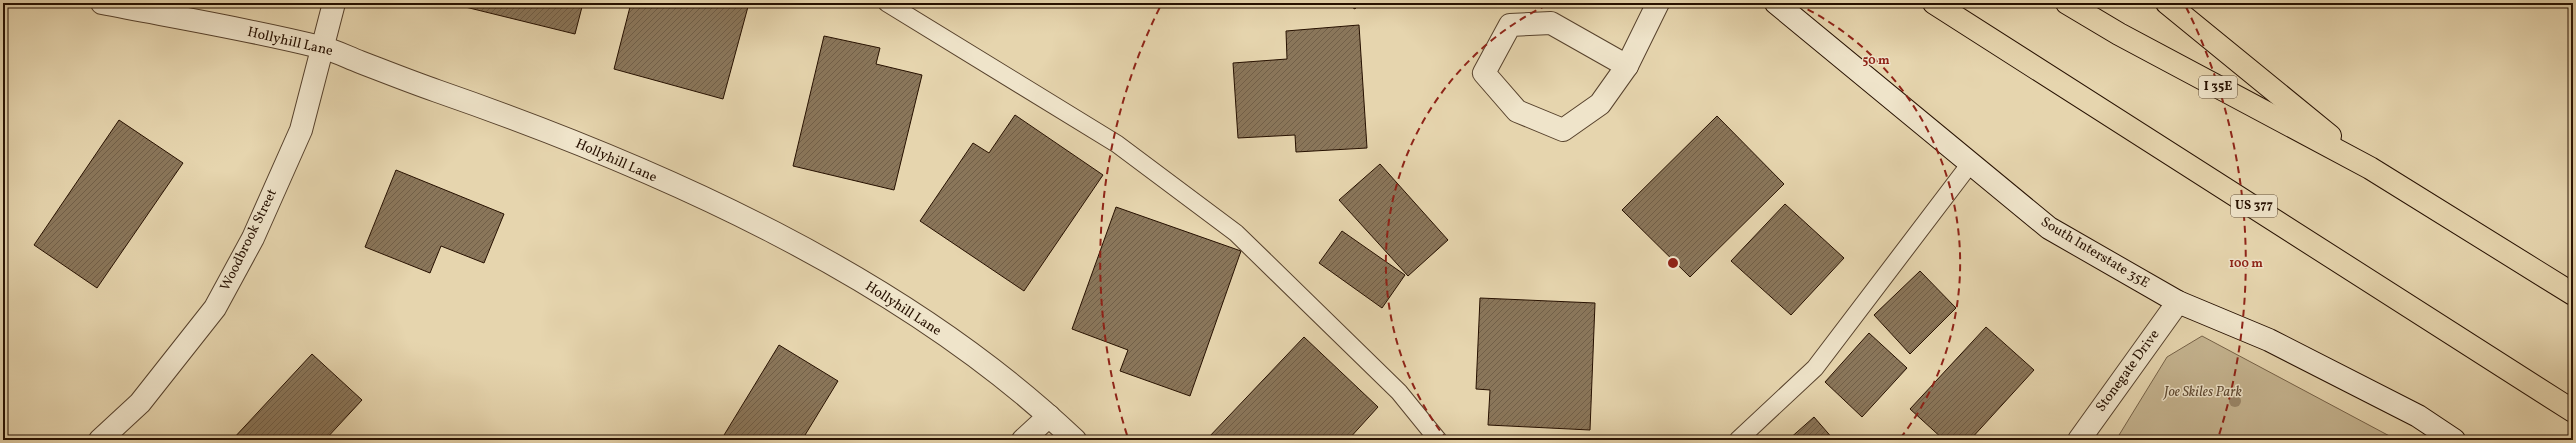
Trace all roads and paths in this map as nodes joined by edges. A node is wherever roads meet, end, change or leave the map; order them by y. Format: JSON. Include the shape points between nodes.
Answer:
{"nodes":[{"id":1,"x":102,"y":3,"type":"edge"},
{"id":2,"x":334,"y":3,"type":"edge"},
{"id":3,"x":887,"y":3,"type":"edge"},
{"id":4,"x":1658,"y":3,"type":"edge"},
{"id":5,"x":1776,"y":3,"type":"edge"},
{"id":6,"x":1934,"y":3,"type":"edge"},
{"id":7,"x":2067,"y":3,"type":"edge"},
{"id":8,"x":2167,"y":3,"type":"edge"},
{"id":9,"x":322,"y":47,"type":"junction"},
{"id":10,"x":1627,"y":66,"type":"junction"},
{"id":11,"x":1970,"y":164,"type":"junction"},
{"id":12,"x":2370,"y":168,"type":"junction"},
{"id":13,"x":2573,"y":294,"type":"edge"},
{"id":14,"x":2178,"y":302,"type":"junction"},
{"id":15,"x":2573,"y":411,"type":"edge"},
{"id":16,"x":1050,"y":416,"type":"junction"},
{"id":17,"x":100,"y":440,"type":"edge"},
{"id":18,"x":1022,"y":440,"type":"edge"},
{"id":19,"x":1075,"y":440,"type":"edge"},
{"id":20,"x":1438,"y":440,"type":"edge"},
{"id":21,"x":1738,"y":440,"type":"edge"},
{"id":22,"x":2079,"y":440,"type":"edge"},
{"id":23,"x":2454,"y":440,"type":"edge"}],
"edges":[{"from":1,"to":9,"type":"street","name":"Hollyhill Lane"},
{"from":2,"to":9,"type":"street","name":"Woodbrook Street"},
{"from":3,"to":20,"type":"lane","via":[[1117,144],[1236,233],[1399,392]]},
{"from":4,"to":10,"type":"street"},
{"from":5,"to":11,"type":"street","name":"South Interstate 35E"},
{"from":6,"to":15,"type":"highway","number":"US 377"},
{"from":7,"to":12,"type":"highway","number":"I 35E","via":[[2119,34]]},
{"from":8,"to":12,"type":"highway"},
{"from":9,"to":16,"type":"street","name":"Hollyhill Lane","via":[[402,79],[531,123],[750,219],[862,282],[980,359]]},
{"from":9,"to":17,"type":"street","name":"Woodbrook Street","via":[[301,130],[253,238],[215,308],[140,403]]},
{"from":10,"to":10,"type":"street","via":[[1600,104],[1563,130],[1517,111],[1484,73],[1510,25],[1517,24],[1551,23]]},
{"from":11,"to":14,"type":"street","name":"South Interstate 35E","via":[[2049,228]]},
{"from":11,"to":21,"type":"lane","via":[[1815,368]]},
{"from":12,"to":13,"type":"highway","number":"I 35E"},
{"from":14,"to":22,"type":"street","name":"Stonegate Drive"},
{"from":14,"to":23,"type":"street","name":"South Interstate 35E","via":[[2269,340],[2418,416]]},
{"from":16,"to":18,"type":"street"},
{"from":16,"to":19,"type":"street","name":"Hollyhill Lane"}]}
